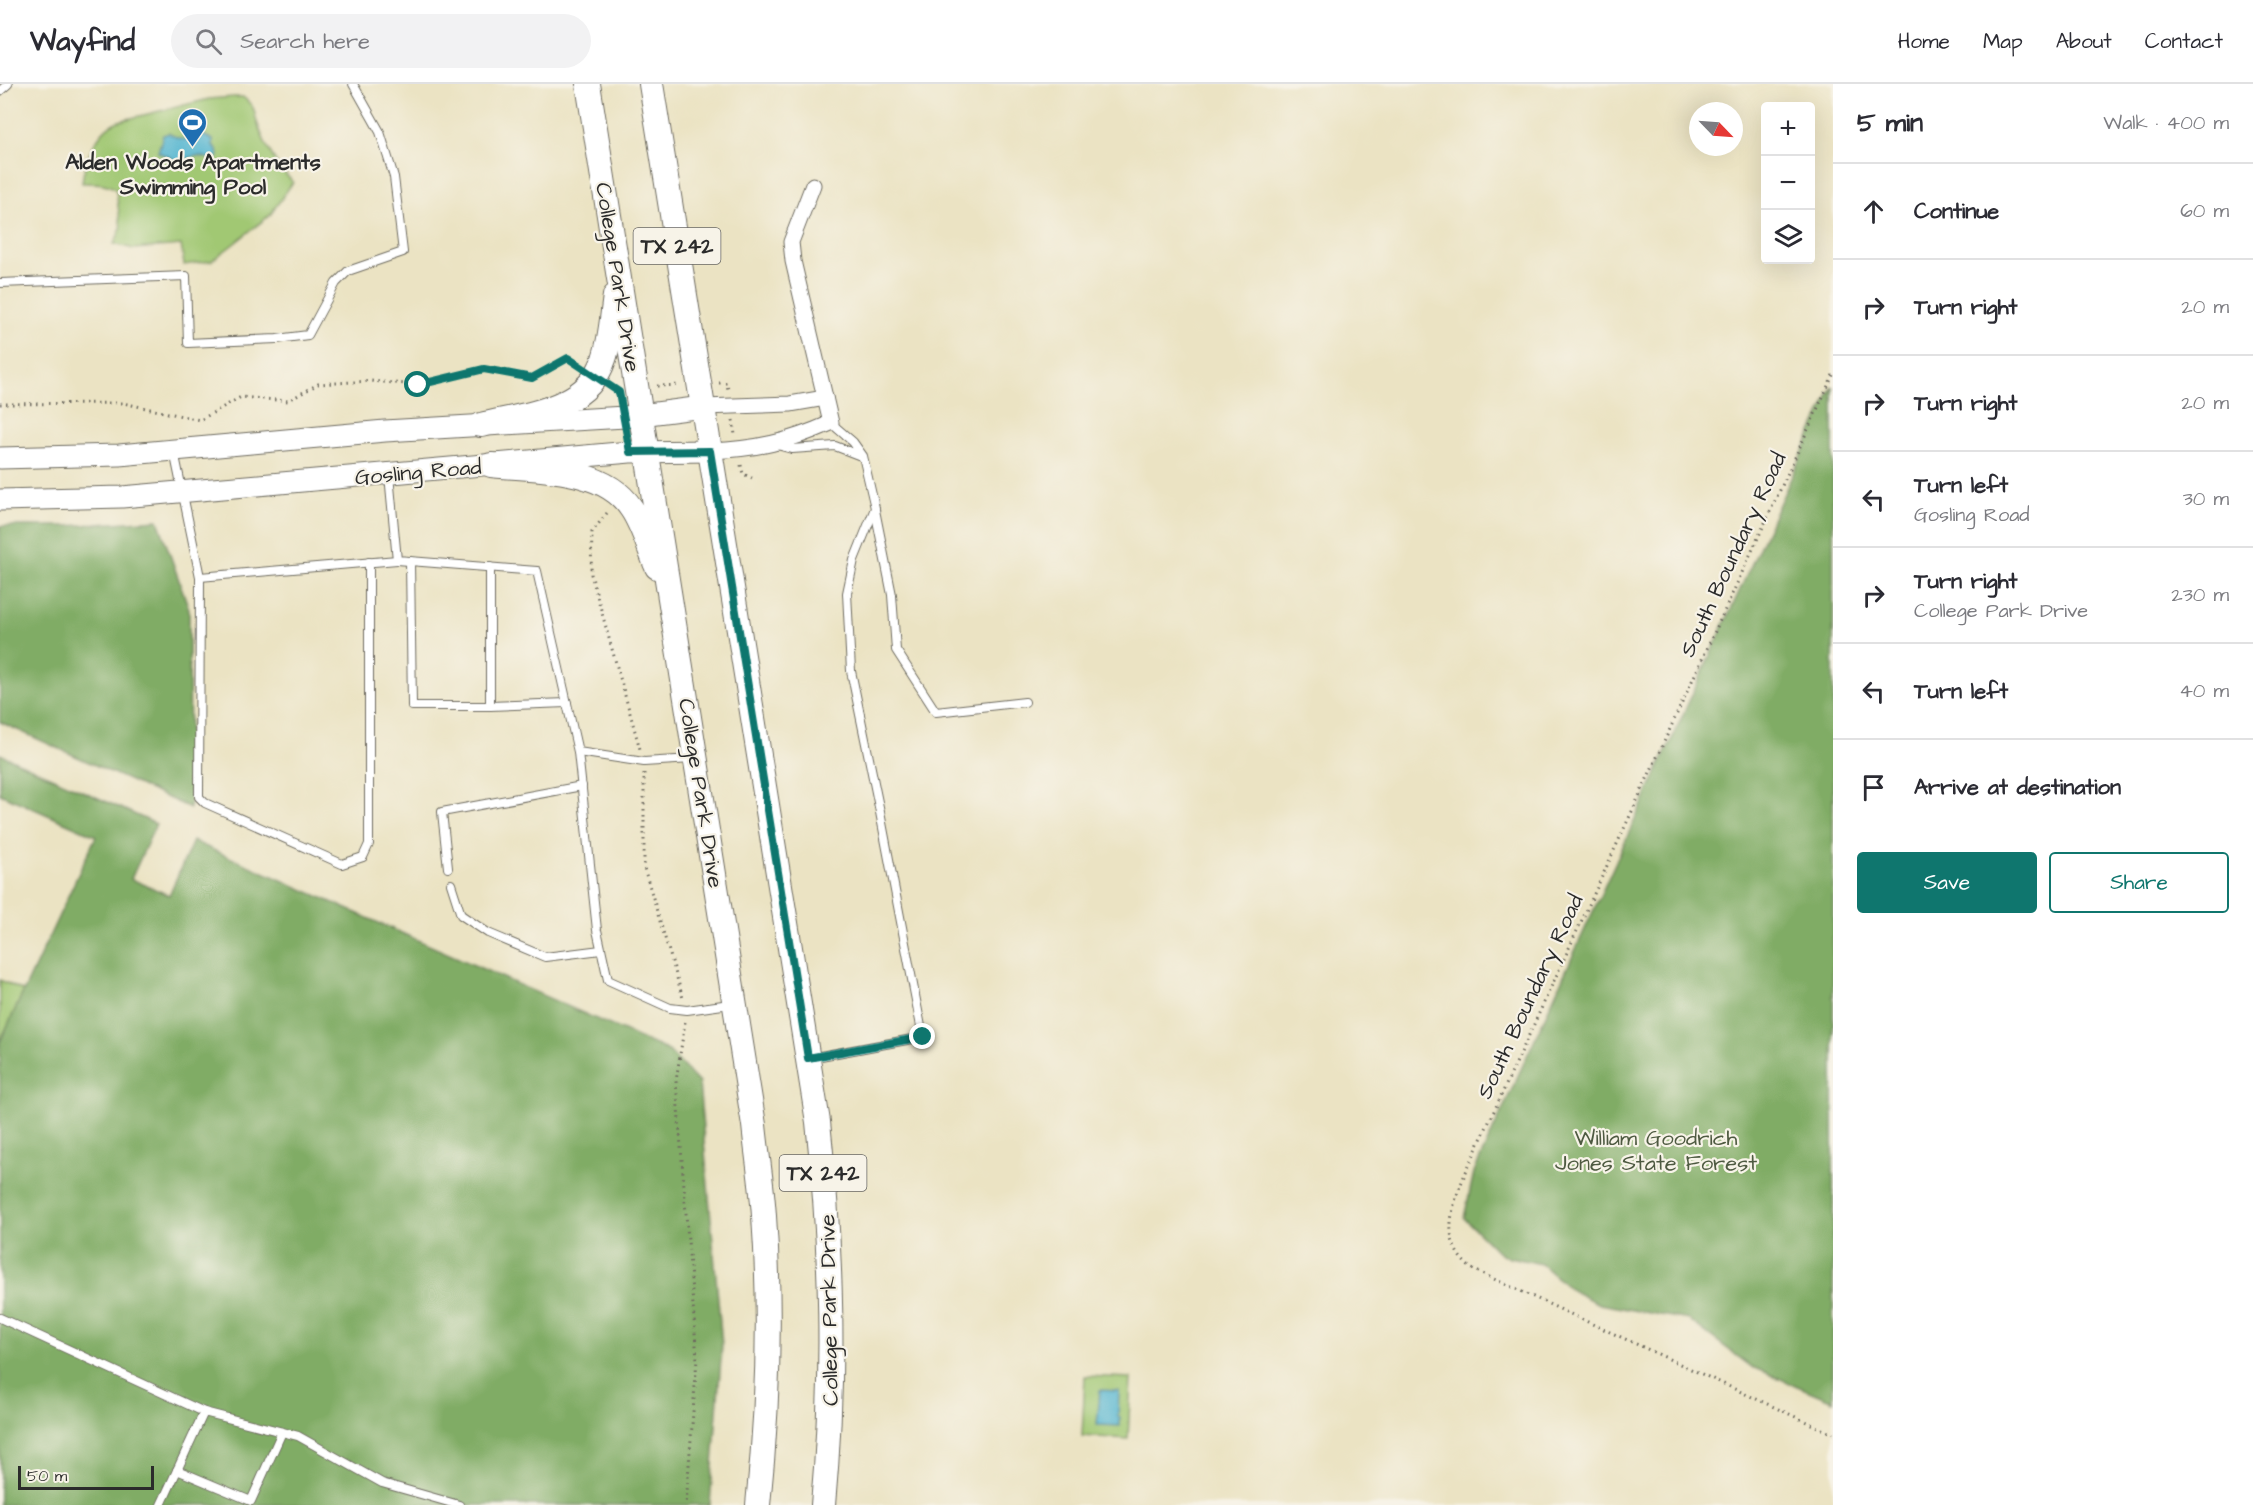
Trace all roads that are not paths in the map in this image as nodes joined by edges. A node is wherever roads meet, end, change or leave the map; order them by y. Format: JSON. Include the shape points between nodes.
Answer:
{"nodes":[{"id":1,"x":8,"y":84,"type":"edge"},
{"id":2,"x":353,"y":84,"type":"edge"},
{"id":3,"x":588,"y":84,"type":"edge"},
{"id":4,"x":651,"y":84,"type":"edge"},
{"id":5,"x":0,"y":91,"type":"edge"},
{"id":6,"x":813,"y":185,"type":"dead end"},
{"id":7,"x":619,"y":273,"type":"junction"},
{"id":8,"x":0,"y":283,"type":"edge"},
{"id":9,"x":825,"y":398,"type":"junction"},
{"id":10,"x":703,"y":407,"type":"junction"},
{"id":11,"x":641,"y":415,"type":"junction"},
{"id":12,"x":831,"y":423,"type":"junction"},
{"id":13,"x":481,"y":425,"type":"junction"},
{"id":14,"x":775,"y":444,"type":"junction"},
{"id":15,"x":174,"y":449,"type":"junction"},
{"id":16,"x":710,"y":451,"type":"junction"},
{"id":17,"x":648,"y":453,"type":"junction"},
{"id":18,"x":863,"y":456,"type":"junction"},
{"id":19,"x":0,"y":458,"type":"edge"},
{"id":20,"x":491,"y":465,"type":"junction"},
{"id":21,"x":389,"y":473,"type":"junction"},
{"id":22,"x":183,"y":491,"type":"junction"},
{"id":23,"x":0,"y":500,"type":"edge"},
{"id":24,"x":875,"y":508,"type":"junction"},
{"id":25,"x":397,"y":560,"type":"junction"},
{"id":26,"x":410,"y":561,"type":"junction"},
{"id":27,"x":369,"y":562,"type":"junction"},
{"id":28,"x":490,"y":567,"type":"junction"},
{"id":29,"x":200,"y":577,"type":"junction"},
{"id":30,"x":672,"y":604,"type":"junction"},
{"id":31,"x":1025,"y":702,"type":"dead end"},
{"id":32,"x":567,"y":703,"type":"junction"},
{"id":33,"x":490,"y":706,"type":"junction"},
{"id":34,"x":578,"y":752,"type":"junction"},
{"id":35,"x":697,"y":759,"type":"junction"},
{"id":36,"x":582,"y":786,"type":"junction"},
{"id":37,"x":448,"y":868,"type":"dead end"},
{"id":38,"x":451,"y":884,"type":"dead end"},
{"id":39,"x":601,"y":950,"type":"junction"},
{"id":40,"x":735,"y":1003,"type":"junction"},
{"id":41,"x":808,"y":1058,"type":"junction"},
{"id":42,"x":0,"y":1318,"type":"edge"},
{"id":43,"x":204,"y":1412,"type":"junction"},
{"id":44,"x":282,"y":1432,"type":"junction"},
{"id":45,"x":177,"y":1470,"type":"junction"},
{"id":46,"x":161,"y":1505,"type":"edge"},
{"id":47,"x":459,"y":1505,"type":"edge"},
{"id":48,"x":758,"y":1505,"type":"edge"},
{"id":49,"x":823,"y":1505,"type":"edge"}],
"edges":[{"from":1,"to":5,"type":"lane"},
{"from":2,"to":8,"type":"lane","via":[[380,132],[394,177],[403,252],[348,271],[336,283],[308,335],[188,343],[186,276]]},
{"from":3,"to":7,"type":"main road","name":"College Park Drive","number":"TX 242"},
{"from":4,"to":10,"type":"main road","name":"College Park Drive","number":"TX 242"},
{"from":6,"to":9,"type":"street","via":[[791,242]]},
{"from":7,"to":11,"type":"main road","name":"College Park Drive","number":"TX 242"},
{"from":7,"to":13,"type":"main road","via":[[604,360],[596,377],[579,394],[557,406]]},
{"from":9,"to":10,"type":"street","name":"Gosling Road","via":[[790,404]]},
{"from":9,"to":12,"type":"street"},
{"from":10,"to":11,"type":"main road","name":"Gosling Road"},
{"from":10,"to":16,"type":"main road","name":"College Park Drive","number":"TX 242"},
{"from":11,"to":13,"type":"main road","name":"Gosling Road"},
{"from":11,"to":17,"type":"main road","name":"College Park Drive","number":"TX 242"},
{"from":12,"to":14,"type":"street","name":"Gosling Road"},
{"from":12,"to":18,"type":"lane"},
{"from":13,"to":15,"type":"main road","name":"Gosling Road"},
{"from":14,"to":16,"type":"street","name":"Gosling Road"},
{"from":14,"to":18,"type":"lane","via":[[792,449],[835,446]]},
{"from":15,"to":19,"type":"main road","name":"Gosling Road","via":[[119,455]]},
{"from":15,"to":22,"type":"lane"},
{"from":16,"to":17,"type":"main road","name":"Gosling Road"},
{"from":16,"to":41,"type":"main road","name":"College Park Drive","number":"TX 242"},
{"from":17,"to":20,"type":"main road","name":"Gosling Road"},
{"from":17,"to":30,"type":"main road","name":"College Park Drive","number":"TX 242"},
{"from":18,"to":24,"type":"lane"},
{"from":20,"to":21,"type":"main road","name":"Gosling Road"},
{"from":20,"to":30,"type":"main road","via":[[574,474],[621,495],[633,510]]},
{"from":21,"to":22,"type":"main road","name":"Gosling Road"},
{"from":21,"to":25,"type":"lane"},
{"from":22,"to":23,"type":"main road","name":"Gosling Road"},
{"from":22,"to":29,"type":"lane"},
{"from":24,"to":31,"type":"lane","via":[[892,596],[896,650],[936,712]]},
{"from":24,"to":41,"type":"lane","via":[[854,560],[847,593],[851,671],[923,1037]]},
{"from":25,"to":26,"type":"lane"},
{"from":25,"to":27,"type":"lane"},
{"from":26,"to":28,"type":"lane"},
{"from":26,"to":33,"type":"lane","via":[[412,706]]},
{"from":27,"to":29,"type":"lane"},
{"from":27,"to":29,"type":"lane","via":[[369,844],[363,857],[342,864],[199,797]]},
{"from":28,"to":32,"type":"lane","via":[[537,571]]},
{"from":28,"to":33,"type":"lane"},
{"from":30,"to":35,"type":"main road","name":"College Park Drive","number":"TX 242"},
{"from":32,"to":33,"type":"lane"},
{"from":32,"to":34,"type":"lane"},
{"from":34,"to":35,"type":"lane","via":[[644,762]]},
{"from":34,"to":36,"type":"lane"},
{"from":35,"to":40,"type":"main road","name":"College Park Drive","number":"TX 242"},
{"from":36,"to":37,"type":"lane","via":[[442,812]]},
{"from":36,"to":39,"type":"lane"},
{"from":38,"to":39,"type":"lane","via":[[461,915],[488,933],[545,957]]},
{"from":39,"to":40,"type":"lane","via":[[608,980],[670,1008],[687,1010]]},
{"from":40,"to":48,"type":"main road","name":"College Park Drive","number":"TX 242","via":[[759,1165],[768,1300],[768,1382]]},
{"from":41,"to":49,"type":"main road","name":"College Park Drive","number":"TX 242","via":[[825,1184],[831,1304],[831,1398]]},
{"from":42,"to":43,"type":"lane"},
{"from":43,"to":44,"type":"lane"},
{"from":43,"to":45,"type":"lane"},
{"from":44,"to":45,"type":"lane","via":[[251,1501]]},
{"from":44,"to":47,"type":"lane","via":[[298,1436],[382,1483]]},
{"from":45,"to":46,"type":"lane"}]}
